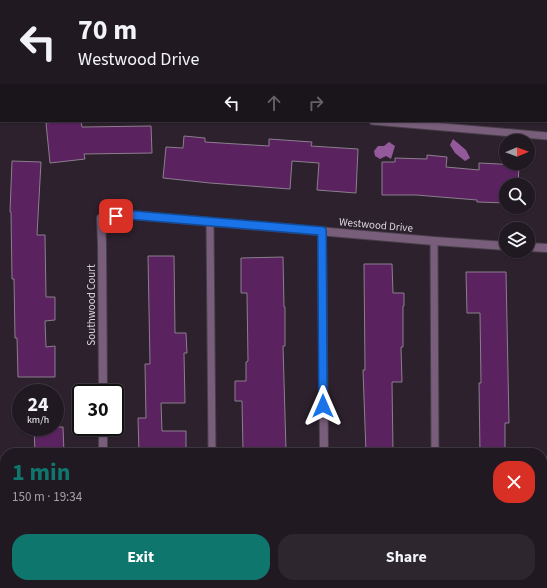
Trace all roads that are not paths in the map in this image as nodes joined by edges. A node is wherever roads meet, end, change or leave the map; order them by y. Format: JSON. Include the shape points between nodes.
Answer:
{"nodes":[{"id":1,"x":385,"y":122,"type":"edge"},
{"id":2,"x":547,"y":136,"type":"edge"},
{"id":3,"x":101,"y":218,"type":"joint"},
{"id":4,"x":210,"y":222,"type":"junction"},
{"id":5,"x":322,"y":231,"type":"junction"},
{"id":6,"x":434,"y":241,"type":"junction"},
{"id":7,"x":499,"y":246,"type":"edge"},
{"id":8,"x":535,"y":247,"type":"edge"},
{"id":9,"x":547,"y":248,"type":"edge"},
{"id":10,"x":103,"y":384,"type":"edge"},
{"id":11,"x":103,"y":436,"type":"edge"},
{"id":12,"x":103,"y":448,"type":"edge"},
{"id":13,"x":212,"y":448,"type":"edge"},
{"id":14,"x":324,"y":448,"type":"edge"},
{"id":15,"x":434,"y":448,"type":"edge"},
{"id":16,"x":547,"y":461,"type":"edge"},
{"id":17,"x":547,"y":588,"type":"edge"}],
"edges":[{"from":1,"to":2,"type":"lane"},
{"from":3,"to":4,"type":"street","name":"Westwood Drive","via":[[131,215]]},
{"from":3,"to":10,"type":"street","name":"Southwood Court"},
{"from":4,"to":5,"type":"street","name":"Westwood Drive"},
{"from":4,"to":13,"type":"lane"},
{"from":5,"to":6,"type":"street","name":"Westwood Drive"},
{"from":5,"to":14,"type":"street"},
{"from":6,"to":7,"type":"street","name":"Westwood Drive"},
{"from":6,"to":15,"type":"lane"},
{"from":8,"to":9,"type":"street"},
{"from":11,"to":12,"type":"street"},
{"from":16,"to":17,"type":"street"}]}
